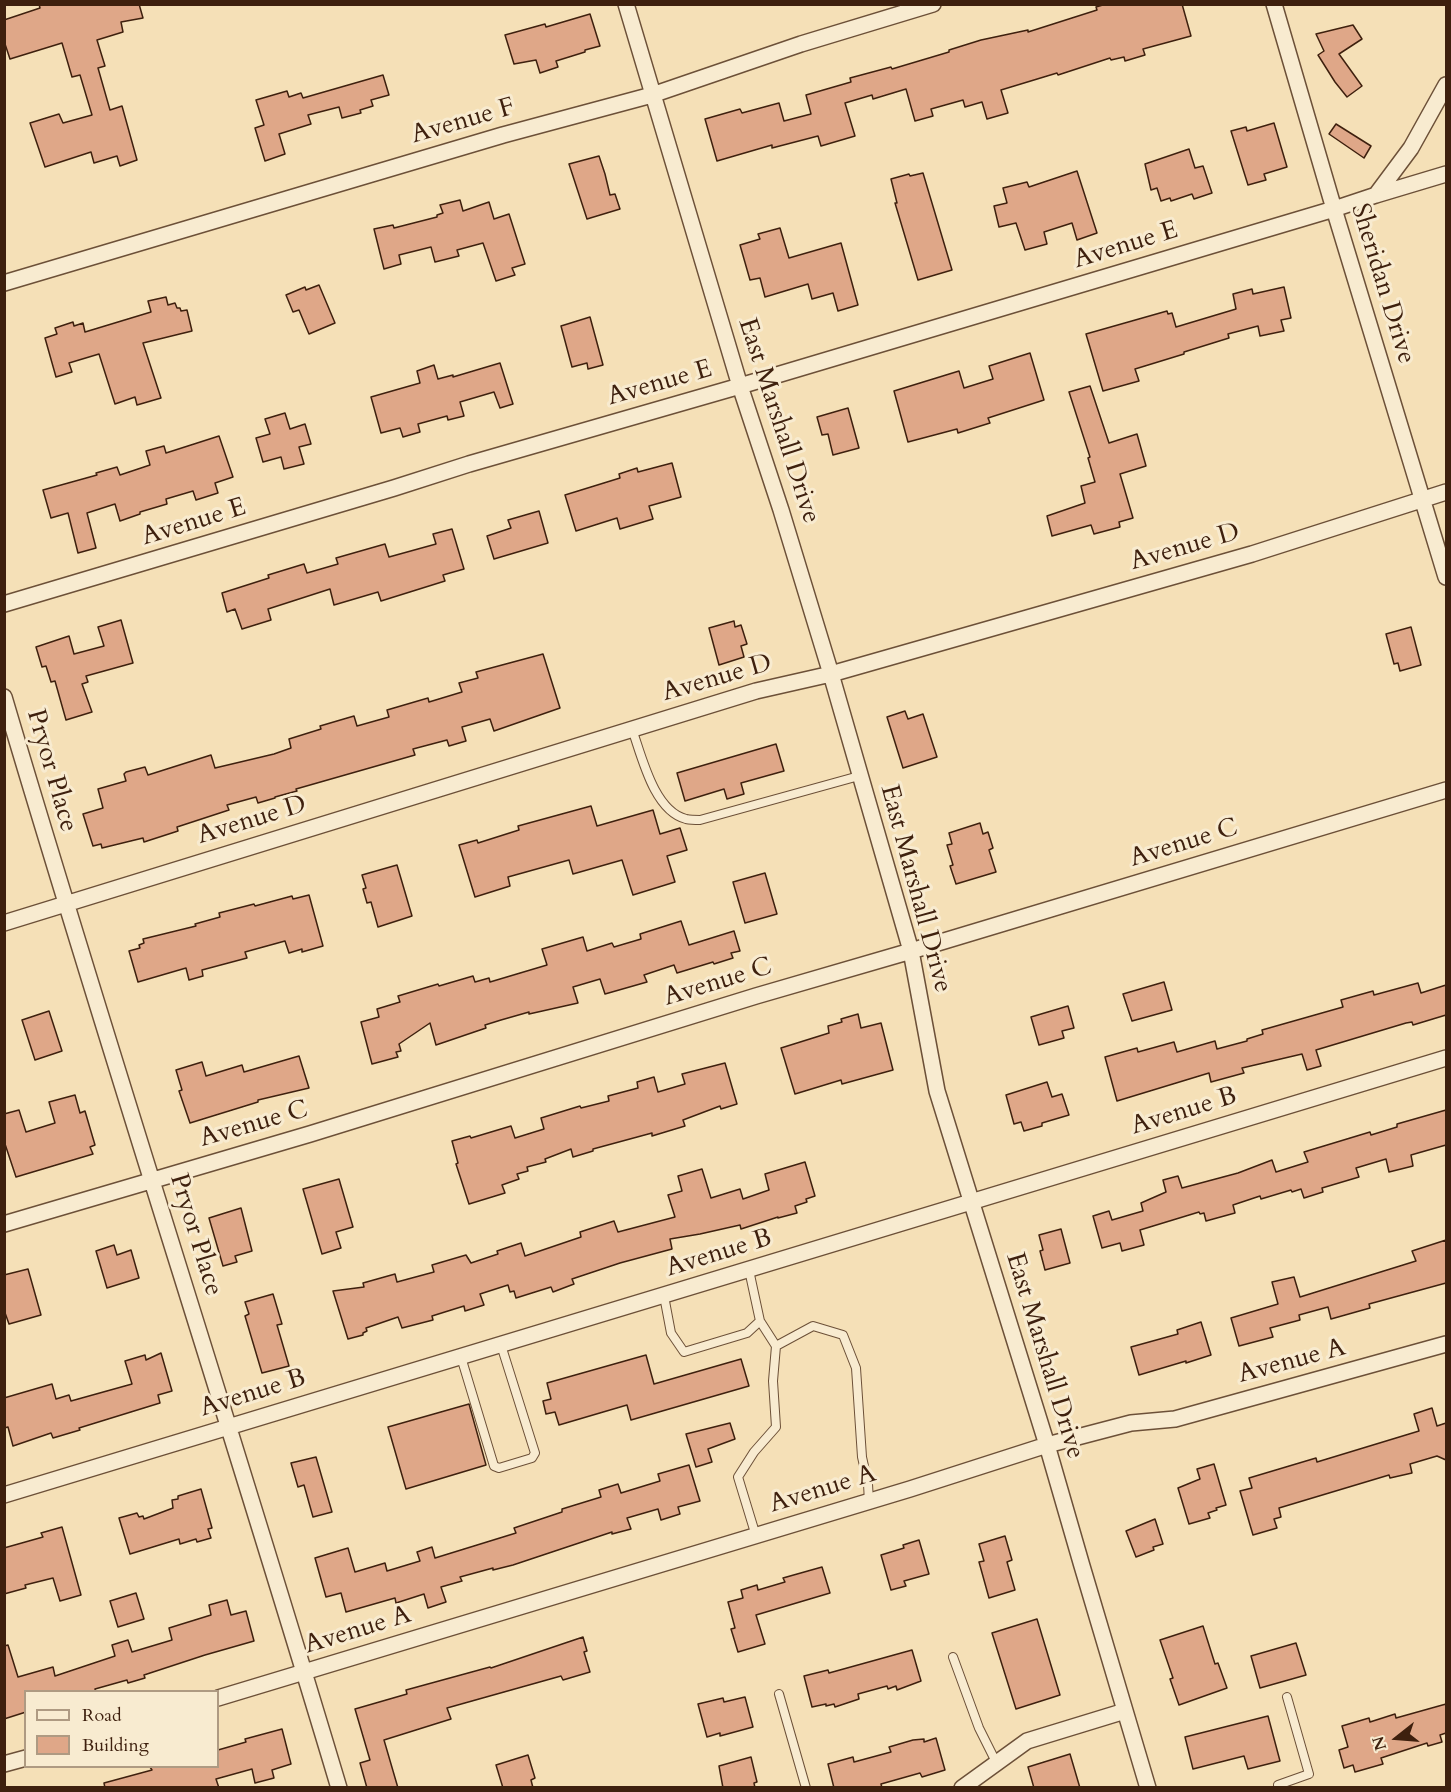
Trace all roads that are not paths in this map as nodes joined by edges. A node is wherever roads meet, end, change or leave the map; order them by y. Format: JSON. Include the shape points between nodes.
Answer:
{"nodes":[{"id":1,"x":626,"y":4,"type":"edge"},
{"id":2,"x":933,"y":4,"type":"edge"},
{"id":3,"x":1274,"y":4,"type":"edge"},
{"id":4,"x":1446,"y":85,"type":"edge"},
{"id":5,"x":652,"y":95,"type":"junction"},
{"id":6,"x":1446,"y":174,"type":"edge"},
{"id":7,"x":1376,"y":195,"type":"junction"},
{"id":8,"x":1334,"y":209,"type":"junction"},
{"id":9,"x":4,"y":283,"type":"edge"},
{"id":10,"x":740,"y":386,"type":"junction"},
{"id":11,"x":1446,"y":492,"type":"edge"},
{"id":12,"x":1423,"y":499,"type":"junction"},
{"id":13,"x":1446,"y":578,"type":"edge"},
{"id":14,"x":4,"y":604,"type":"edge"},
{"id":15,"x":831,"y":674,"type":"junction"},
{"id":16,"x":4,"y":697,"type":"edge"},
{"id":17,"x":632,"y":729,"type":"junction"},
{"id":18,"x":859,"y":776,"type":"junction"},
{"id":19,"x":1446,"y":790,"type":"edge"},
{"id":20,"x":66,"y":904,"type":"junction"},
{"id":21,"x":4,"y":923,"type":"edge"},
{"id":22,"x":911,"y":951,"type":"junction"},
{"id":23,"x":1446,"y":1058,"type":"edge"},
{"id":24,"x":153,"y":1180,"type":"junction"},
{"id":25,"x":971,"y":1202,"type":"junction"},
{"id":26,"x":4,"y":1224,"type":"edge"},
{"id":27,"x":749,"y":1270,"type":"junction"},
{"id":28,"x":664,"y":1296,"type":"junction"},
{"id":29,"x":760,"y":1321,"type":"junction"},
{"id":30,"x":1446,"y":1344,"type":"edge"},
{"id":31,"x":501,"y":1345,"type":"junction"},
{"id":32,"x":776,"y":1346,"type":"junction"},
{"id":33,"x":461,"y":1357,"type":"junction"},
{"id":34,"x":228,"y":1427,"type":"junction"},
{"id":35,"x":1047,"y":1445,"type":"junction"},
{"id":36,"x":4,"y":1495,"type":"edge"},
{"id":37,"x":869,"y":1502,"type":"junction"},
{"id":38,"x":756,"y":1536,"type":"junction"},
{"id":39,"x":953,"y":1657,"type":"dead end"},
{"id":40,"x":304,"y":1672,"type":"junction"},
{"id":41,"x":778,"y":1694,"type":"dead end"},
{"id":42,"x":1287,"y":1697,"type":"dead end"},
{"id":43,"x":219,"y":1698,"type":"edge"},
{"id":44,"x":1125,"y":1711,"type":"junction"},
{"id":45,"x":24,"y":1759,"type":"edge"},
{"id":46,"x":996,"y":1762,"type":"junction"},
{"id":47,"x":4,"y":1764,"type":"edge"},
{"id":48,"x":339,"y":1788,"type":"edge"},
{"id":49,"x":806,"y":1788,"type":"edge"},
{"id":50,"x":962,"y":1788,"type":"edge"},
{"id":51,"x":1148,"y":1788,"type":"edge"},
{"id":52,"x":1279,"y":1788,"type":"edge"}],
"edges":[{"from":1,"to":5,"type":"street","name":"East Marshall Drive"},
{"from":2,"to":5,"type":"street","name":"Avenue F"},
{"from":3,"to":8,"type":"street","name":"Sheridan Drive"},
{"from":4,"to":7,"type":"street","via":[[1412,148]]},
{"from":5,"to":9,"type":"street","name":"Avenue F","via":[[502,135]]},
{"from":5,"to":10,"type":"street","name":"East Marshall Drive"},
{"from":6,"to":7,"type":"street","name":"Avenue E"},
{"from":7,"to":8,"type":"street","name":"Avenue E"},
{"from":8,"to":10,"type":"street","name":"Avenue E"},
{"from":8,"to":12,"type":"street","name":"Sheridan Drive"},
{"from":10,"to":14,"type":"street","name":"Avenue E"},
{"from":10,"to":15,"type":"street","name":"East Marshall Drive"},
{"from":11,"to":12,"type":"street","name":"Avenue D"},
{"from":12,"to":13,"type":"street","name":"Sheridan Drive"},
{"from":12,"to":15,"type":"street","name":"Avenue D","via":[[1252,554]]},
{"from":15,"to":17,"type":"street","name":"Avenue D","via":[[756,691]]},
{"from":15,"to":18,"type":"street","name":"East Marshall Drive"},
{"from":16,"to":20,"type":"street","name":"Pryor Place"},
{"from":17,"to":18,"type":"lane","via":[[652,787],[667,807],[685,819],[700,820]]},
{"from":17,"to":20,"type":"street","name":"Avenue D"},
{"from":18,"to":22,"type":"street","name":"East Marshall Drive"},
{"from":19,"to":22,"type":"street","name":"Avenue C"},
{"from":20,"to":21,"type":"street","name":"Avenue D"},
{"from":20,"to":24,"type":"street","name":"Pryor Place"},
{"from":22,"to":24,"type":"street","name":"Avenue C"},
{"from":22,"to":25,"type":"street","name":"East Marshall Drive","via":[[938,1091]]},
{"from":23,"to":25,"type":"street","name":"Avenue B"},
{"from":24,"to":26,"type":"street","name":"Avenue C"},
{"from":24,"to":34,"type":"street","name":"Pryor Place"},
{"from":25,"to":27,"type":"street","name":"Avenue B"},
{"from":25,"to":35,"type":"street","name":"East Marshall Drive"},
{"from":27,"to":28,"type":"street","name":"Avenue B"},
{"from":27,"to":29,"type":"lane"},
{"from":28,"to":29,"type":"lane","via":[[671,1333],[684,1352],[747,1333]]},
{"from":28,"to":31,"type":"street","name":"Avenue B"},
{"from":29,"to":32,"type":"lane"},
{"from":30,"to":35,"type":"street","name":"Avenue A","via":[[1175,1419],[1131,1423]]},
{"from":31,"to":33,"type":"street","name":"Avenue B"},
{"from":31,"to":33,"type":"lane","via":[[535,1454],[532,1458],[494,1466]]},
{"from":32,"to":37,"type":"lane","via":[[813,1326],[843,1335],[856,1368]]},
{"from":32,"to":38,"type":"lane","via":[[772,1381],[777,1427],[738,1477]]},
{"from":33,"to":34,"type":"street","name":"Avenue B"},
{"from":34,"to":36,"type":"street","name":"Avenue B"},
{"from":34,"to":40,"type":"street","name":"Pryor Place"},
{"from":35,"to":37,"type":"street","name":"Avenue A"},
{"from":35,"to":44,"type":"street","name":"East Marshall Drive"},
{"from":37,"to":38,"type":"street","name":"Avenue A"},
{"from":38,"to":40,"type":"street","name":"Avenue A"},
{"from":39,"to":46,"type":"lane"},
{"from":40,"to":43,"type":"street","name":"Avenue A"},
{"from":40,"to":48,"type":"street","name":"Pryor Place"},
{"from":41,"to":49,"type":"lane"},
{"from":42,"to":52,"type":"lane","via":[[1309,1774],[1278,1785]]},
{"from":44,"to":46,"type":"street","via":[[1028,1741]]},
{"from":44,"to":51,"type":"street","name":"East Marshall Drive"},
{"from":45,"to":47,"type":"street"},
{"from":46,"to":50,"type":"street"}]}
